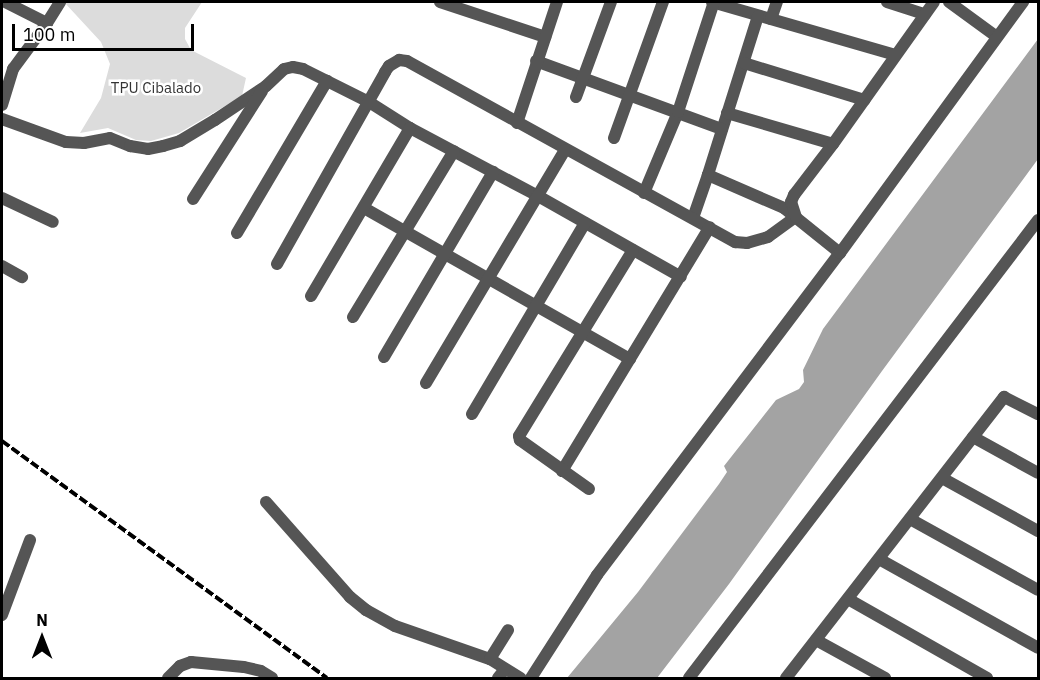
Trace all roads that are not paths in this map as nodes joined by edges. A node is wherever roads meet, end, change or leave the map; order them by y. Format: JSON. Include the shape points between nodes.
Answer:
{"nodes":[{"id":1,"x":5,"y":2,"type":"edge"},
{"id":2,"x":60,"y":2,"type":"edge"},
{"id":3,"x":440,"y":2,"type":"edge"},
{"id":4,"x":557,"y":2,"type":"edge"},
{"id":5,"x":611,"y":2,"type":"edge"},
{"id":6,"x":663,"y":2,"type":"edge"},
{"id":7,"x":713,"y":2,"type":"edge"},
{"id":8,"x":777,"y":2,"type":"edge"},
{"id":9,"x":886,"y":2,"type":"edge"},
{"id":10,"x":934,"y":2,"type":"edge"},
{"id":11,"x":949,"y":2,"type":"edge"},
{"id":12,"x":1023,"y":2,"type":"edge"},
{"id":13,"x":925,"y":14,"type":"junction"},
{"id":14,"x":764,"y":17,"type":"junction"},
{"id":15,"x":47,"y":23,"type":"junction"},
{"id":16,"x":545,"y":37,"type":"junction"},
{"id":17,"x":997,"y":37,"type":"junction"},
{"id":18,"x":896,"y":55,"type":"junction"},
{"id":19,"x":536,"y":61,"type":"junction"},
{"id":20,"x":2,"y":63,"type":"edge"},
{"id":21,"x":744,"y":63,"type":"junction"},
{"id":22,"x":13,"y":69,"type":"junction"},
{"id":23,"x":583,"y":78,"type":"junction"},
{"id":24,"x":327,"y":81,"type":"junction"},
{"id":25,"x":266,"y":86,"type":"junction"},
{"id":26,"x":630,"y":95,"type":"junction"},
{"id":27,"x":576,"y":97,"type":"dead end"},
{"id":28,"x":864,"y":100,"type":"junction"},
{"id":29,"x":369,"y":102,"type":"junction"},
{"id":30,"x":2,"y":105,"type":"edge"},
{"id":31,"x":678,"y":112,"type":"junction"},
{"id":32,"x":728,"y":113,"type":"junction"},
{"id":33,"x":2,"y":119,"type":"edge"},
{"id":34,"x":517,"y":123,"type":"junction"},
{"id":35,"x":410,"y":128,"type":"junction"},
{"id":36,"x":722,"y":129,"type":"junction"},
{"id":37,"x":614,"y":138,"type":"dead end"},
{"id":38,"x":833,"y":144,"type":"junction"},
{"id":39,"x":566,"y":150,"type":"junction"},
{"id":40,"x":454,"y":152,"type":"junction"},
{"id":41,"x":494,"y":172,"type":"junction"},
{"id":42,"x":708,"y":175,"type":"junction"},
{"id":43,"x":644,"y":193,"type":"junction"},
{"id":44,"x":538,"y":196,"type":"junction"},
{"id":45,"x":2,"y":198,"type":"edge"},
{"id":46,"x":193,"y":199,"type":"dead end"},
{"id":47,"x":364,"y":208,"type":"junction"},
{"id":48,"x":796,"y":217,"type":"junction"},
{"id":49,"x":693,"y":218,"type":"junction"},
{"id":50,"x":1038,"y":220,"type":"edge"},
{"id":51,"x":53,"y":222,"type":"dead end"},
{"id":52,"x":585,"y":223,"type":"junction"},
{"id":53,"x":710,"y":227,"type":"junction"},
{"id":54,"x":404,"y":232,"type":"junction"},
{"id":55,"x":237,"y":233,"type":"dead end"},
{"id":56,"x":633,"y":250,"type":"junction"},
{"id":57,"x":840,"y":253,"type":"junction"},
{"id":58,"x":445,"y":254,"type":"junction"},
{"id":59,"x":277,"y":264,"type":"dead end"},
{"id":60,"x":2,"y":266,"type":"edge"},
{"id":61,"x":22,"y":277,"type":"dead end"},
{"id":62,"x":681,"y":277,"type":"junction"},
{"id":63,"x":489,"y":278,"type":"junction"},
{"id":64,"x":311,"y":296,"type":"dead end"},
{"id":65,"x":537,"y":307,"type":"junction"},
{"id":66,"x":353,"y":317,"type":"dead end"},
{"id":67,"x":582,"y":333,"type":"junction"},
{"id":68,"x":384,"y":357,"type":"dead end"},
{"id":69,"x":630,"y":359,"type":"junction"},
{"id":70,"x":426,"y":383,"type":"dead end"},
{"id":71,"x":472,"y":414,"type":"dead end"},
{"id":72,"x":1038,"y":414,"type":"edge"},
{"id":73,"x":973,"y":437,"type":"junction"},
{"id":74,"x":562,"y":471,"type":"junction"},
{"id":75,"x":1038,"y":473,"type":"edge"},
{"id":76,"x":942,"y":478,"type":"junction"},
{"id":77,"x":589,"y":489,"type":"dead end"},
{"id":78,"x":266,"y":502,"type":"dead end"},
{"id":79,"x":910,"y":519,"type":"junction"},
{"id":80,"x":1038,"y":531,"type":"edge"},
{"id":81,"x":30,"y":540,"type":"dead end"},
{"id":82,"x":879,"y":559,"type":"junction"},
{"id":83,"x":1038,"y":590,"type":"edge"},
{"id":84,"x":848,"y":599,"type":"junction"},
{"id":85,"x":2,"y":615,"type":"edge"},
{"id":86,"x":508,"y":630,"type":"dead end"},
{"id":87,"x":816,"y":640,"type":"junction"},
{"id":88,"x":1038,"y":648,"type":"edge"},
{"id":89,"x":490,"y":659,"type":"junction"},
{"id":90,"x":501,"y":674,"type":"edge"},
{"id":91,"x":168,"y":678,"type":"edge"},
{"id":92,"x":272,"y":678,"type":"edge"},
{"id":93,"x":520,"y":678,"type":"edge"},
{"id":94,"x":531,"y":678,"type":"edge"},
{"id":95,"x":689,"y":678,"type":"edge"},
{"id":96,"x":786,"y":678,"type":"edge"},
{"id":97,"x":885,"y":678,"type":"edge"},
{"id":98,"x":987,"y":678,"type":"edge"}],
"edges":[{"from":1,"to":15,"type":"street"},
{"from":2,"to":15,"type":"street"},
{"from":3,"to":16,"type":"street"},
{"from":4,"to":16,"type":"street"},
{"from":5,"to":23,"type":"street"},
{"from":6,"to":26,"type":"street"},
{"from":7,"to":14,"type":"street"},
{"from":7,"to":31,"type":"street"},
{"from":8,"to":14,"type":"street"},
{"from":9,"to":13,"type":"street"},
{"from":10,"to":13,"type":"street"},
{"from":11,"to":17,"type":"street"},
{"from":12,"to":17,"type":"street"},
{"from":13,"to":18,"type":"street"},
{"from":14,"to":18,"type":"street"},
{"from":14,"to":21,"type":"street"},
{"from":15,"to":22,"type":"street"},
{"from":16,"to":19,"type":"street"},
{"from":17,"to":57,"type":"street"},
{"from":18,"to":28,"type":"street"},
{"from":19,"to":23,"type":"street"},
{"from":19,"to":34,"type":"street"},
{"from":20,"to":22,"type":"street"},
{"from":21,"to":28,"type":"street"},
{"from":21,"to":32,"type":"street"},
{"from":22,"to":30,"type":"street"},
{"from":23,"to":26,"type":"street"},
{"from":23,"to":27,"type":"street"},
{"from":24,"to":25,"type":"street","via":[[293,67],[275,75]]},
{"from":24,"to":29,"type":"street"},
{"from":24,"to":55,"type":"street"},
{"from":25,"to":33,"type":"street","via":[[180,141],[148,149],[110,138],[66,142]]},
{"from":25,"to":46,"type":"street"},
{"from":26,"to":31,"type":"street"},
{"from":26,"to":37,"type":"street"},
{"from":28,"to":38,"type":"street"},
{"from":29,"to":34,"type":"street","via":[[385,72],[399,60],[407,61]]},
{"from":29,"to":35,"type":"street"},
{"from":29,"to":59,"type":"street"},
{"from":31,"to":36,"type":"street"},
{"from":31,"to":43,"type":"street"},
{"from":32,"to":36,"type":"street"},
{"from":32,"to":38,"type":"street"},
{"from":34,"to":39,"type":"street"},
{"from":35,"to":40,"type":"street"},
{"from":35,"to":47,"type":"street"},
{"from":36,"to":42,"type":"street"},
{"from":38,"to":48,"type":"street","via":[[794,195],[791,202]]},
{"from":39,"to":43,"type":"street"},
{"from":39,"to":44,"type":"street"},
{"from":40,"to":41,"type":"street"},
{"from":40,"to":54,"type":"street"},
{"from":41,"to":44,"type":"street"},
{"from":41,"to":58,"type":"street"},
{"from":42,"to":48,"type":"street","via":[[772,202]]},
{"from":42,"to":49,"type":"street"},
{"from":43,"to":49,"type":"street"},
{"from":44,"to":52,"type":"street"},
{"from":44,"to":63,"type":"street"},
{"from":45,"to":51,"type":"street"},
{"from":47,"to":54,"type":"street"},
{"from":47,"to":64,"type":"street"},
{"from":48,"to":53,"type":"street","via":[[768,237],[747,243],[735,242]]},
{"from":48,"to":57,"type":"street"},
{"from":49,"to":53,"type":"street"},
{"from":50,"to":95,"type":"street"},
{"from":52,"to":56,"type":"street"},
{"from":52,"to":65,"type":"street"},
{"from":53,"to":62,"type":"street"},
{"from":54,"to":58,"type":"street"},
{"from":54,"to":66,"type":"street"},
{"from":56,"to":62,"type":"street"},
{"from":56,"to":67,"type":"street"},
{"from":57,"to":94,"type":"street","via":[[625,536]]},
{"from":58,"to":63,"type":"street"},
{"from":58,"to":68,"type":"street"},
{"from":60,"to":61,"type":"street"},
{"from":62,"to":69,"type":"street"},
{"from":63,"to":65,"type":"street"},
{"from":63,"to":70,"type":"street"},
{"from":65,"to":67,"type":"street"},
{"from":65,"to":71,"type":"street"},
{"from":67,"to":69,"type":"street"},
{"from":67,"to":74,"type":"street","via":[[519,436]]},
{"from":69,"to":74,"type":"street"},
{"from":72,"to":73,"type":"street","via":[[1004,397]]},
{"from":73,"to":75,"type":"street"},
{"from":73,"to":76,"type":"street"},
{"from":74,"to":77,"type":"street"},
{"from":76,"to":79,"type":"street"},
{"from":76,"to":80,"type":"street"},
{"from":78,"to":89,"type":"street","via":[[366,610],[395,626]]},
{"from":79,"to":82,"type":"street"},
{"from":79,"to":83,"type":"street"},
{"from":81,"to":85,"type":"street"},
{"from":82,"to":84,"type":"street"},
{"from":82,"to":88,"type":"street"},
{"from":84,"to":87,"type":"street"},
{"from":84,"to":98,"type":"street"},
{"from":86,"to":89,"type":"street"},
{"from":87,"to":96,"type":"street"},
{"from":87,"to":97,"type":"street"},
{"from":89,"to":90,"type":"street"},
{"from":90,"to":93,"type":"street"},
{"from":91,"to":92,"type":"street","via":[[191,662],[244,667]]}]}
